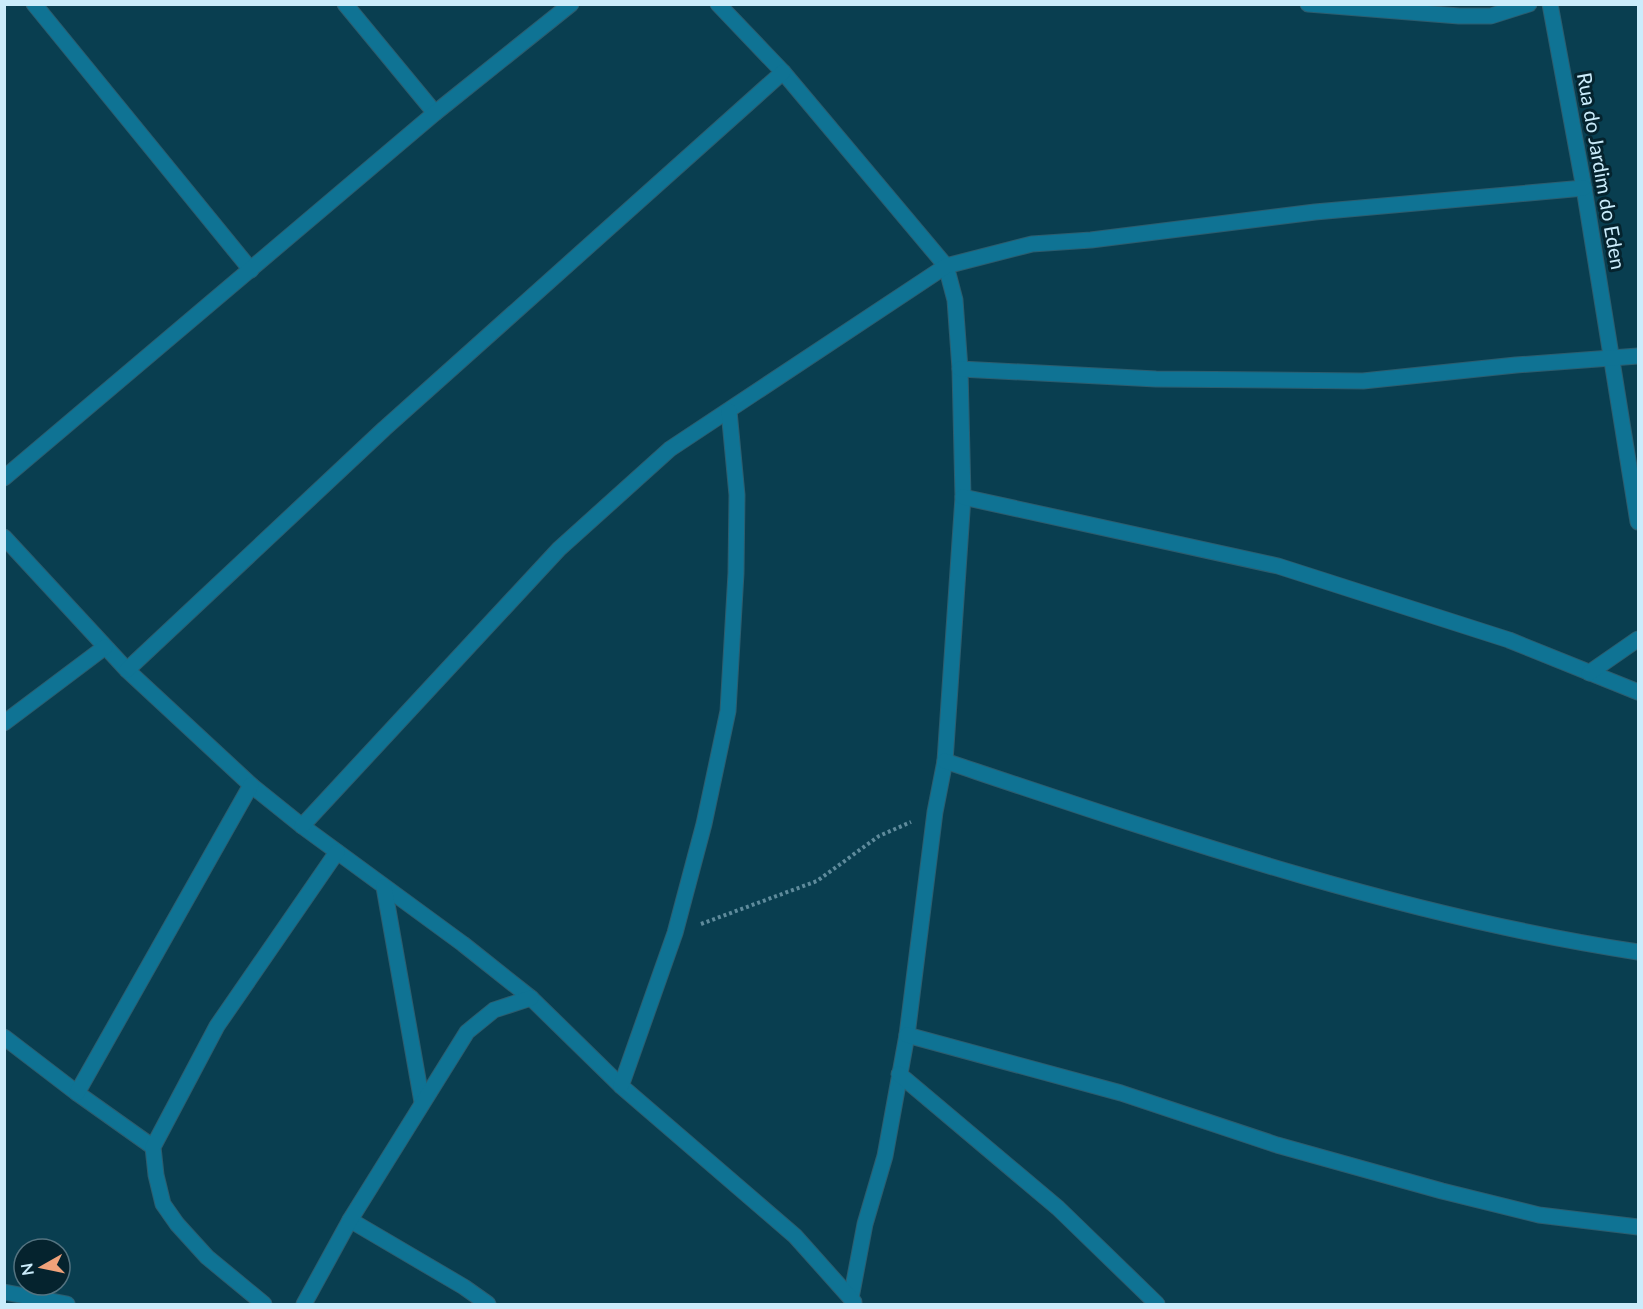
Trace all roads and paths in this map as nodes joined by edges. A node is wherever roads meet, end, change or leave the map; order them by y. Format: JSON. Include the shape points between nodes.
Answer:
{"nodes":[{"id":1,"x":33,"y":4,"type":"edge"},
{"id":2,"x":345,"y":4,"type":"edge"},
{"id":3,"x":571,"y":4,"type":"edge"},
{"id":4,"x":718,"y":4,"type":"edge"},
{"id":5,"x":1308,"y":4,"type":"edge"},
{"id":6,"x":1529,"y":4,"type":"edge"},
{"id":7,"x":1550,"y":4,"type":"edge"},
{"id":8,"x":783,"y":72,"type":"junction"},
{"id":9,"x":435,"y":113,"type":"junction"},
{"id":10,"x":1584,"y":188,"type":"junction"},
{"id":11,"x":946,"y":266,"type":"junction"},
{"id":12,"x":251,"y":270,"type":"junction"},
{"id":13,"x":1638,"y":356,"type":"edge"},
{"id":14,"x":1612,"y":357,"type":"junction"},
{"id":15,"x":960,"y":369,"type":"junction"},
{"id":16,"x":729,"y":411,"type":"junction"},
{"id":17,"x":4,"y":478,"type":"edge"},
{"id":18,"x":963,"y":497,"type":"junction"},
{"id":19,"x":1638,"y":522,"type":"edge"},
{"id":20,"x":4,"y":537,"type":"edge"},
{"id":21,"x":1638,"y":639,"type":"edge"},
{"id":22,"x":105,"y":647,"type":"junction"},
{"id":23,"x":127,"y":670,"type":"junction"},
{"id":24,"x":1589,"y":673,"type":"junction"},
{"id":25,"x":1638,"y":692,"type":"edge"},
{"id":26,"x":4,"y":723,"type":"edge"},
{"id":27,"x":945,"y":761,"type":"junction"},
{"id":28,"x":251,"y":785,"type":"junction"},
{"id":29,"x":935,"y":812,"type":"junction"},
{"id":30,"x":302,"y":826,"type":"junction"},
{"id":31,"x":337,"y":852,"type":"junction"},
{"id":32,"x":384,"y":887,"type":"junction"},
{"id":33,"x":675,"y":933,"type":"junction"},
{"id":34,"x":1638,"y":952,"type":"edge"},
{"id":35,"x":531,"y":998,"type":"junction"},
{"id":36,"x":907,"y":1035,"type":"junction"},
{"id":37,"x":4,"y":1037,"type":"edge"},
{"id":38,"x":899,"y":1074,"type":"junction"},
{"id":39,"x":621,"y":1086,"type":"junction"},
{"id":40,"x":77,"y":1094,"type":"junction"},
{"id":41,"x":422,"y":1102,"type":"junction"},
{"id":42,"x":153,"y":1147,"type":"junction"},
{"id":43,"x":350,"y":1220,"type":"junction"},
{"id":44,"x":1638,"y":1227,"type":"edge"},
{"id":45,"x":4,"y":1292,"type":"edge"},
{"id":46,"x":854,"y":1301,"type":"edge"},
{"id":47,"x":67,"y":1305,"type":"edge"},
{"id":48,"x":264,"y":1305,"type":"edge"},
{"id":49,"x":304,"y":1305,"type":"edge"},
{"id":50,"x":488,"y":1305,"type":"edge"},
{"id":51,"x":1157,"y":1305,"type":"edge"}],
"edges":[{"from":1,"to":12,"type":"street"},
{"from":2,"to":9,"type":"street"},
{"from":3,"to":9,"type":"street"},
{"from":4,"to":8,"type":"street"},
{"from":5,"to":6,"type":"street","via":[[1459,16],[1491,16]]},
{"from":7,"to":10,"type":"street","name":"Rua do Jardim do Eden"},
{"from":8,"to":11,"type":"street"},
{"from":8,"to":23,"type":"street","via":[[384,429]]},
{"from":9,"to":12,"type":"street"},
{"from":10,"to":11,"type":"street","via":[[1032,244]]},
{"from":10,"to":14,"type":"street","name":"Rua do Jardim do Eden"},
{"from":11,"to":15,"type":"street","via":[[956,300]]},
{"from":11,"to":16,"type":"street"},
{"from":12,"to":17,"type":"street"},
{"from":13,"to":14,"type":"street"},
{"from":14,"to":15,"type":"street","via":[[1363,381],[1156,378]]},
{"from":14,"to":19,"type":"street","name":"Rua do Jardim do Eden"},
{"from":15,"to":18,"type":"street"},
{"from":16,"to":30,"type":"street","via":[[670,449],[559,549]]},
{"from":16,"to":33,"type":"street","via":[[737,495],[728,711]]},
{"from":18,"to":24,"type":"street","via":[[1278,566],[1509,640]]},
{"from":18,"to":27,"type":"street"},
{"from":20,"to":22,"type":"street"},
{"from":21,"to":24,"type":"street"},
{"from":22,"to":23,"type":"street"},
{"from":22,"to":26,"type":"street"},
{"from":23,"to":28,"type":"street"},
{"from":24,"to":25,"type":"street"},
{"from":27,"to":29,"type":"street"},
{"from":27,"to":34,"type":"street","via":[[1253,862],[1444,914]]},
{"from":28,"to":30,"type":"street"},
{"from":28,"to":40,"type":"street"},
{"from":29,"to":33,"type":"path","via":[[879,836],[817,881]]},
{"from":29,"to":36,"type":"street"},
{"from":30,"to":31,"type":"street"},
{"from":31,"to":32,"type":"street"},
{"from":31,"to":42,"type":"street","via":[[218,1026]]},
{"from":32,"to":35,"type":"street"},
{"from":32,"to":41,"type":"street"},
{"from":33,"to":39,"type":"street"},
{"from":35,"to":39,"type":"street"},
{"from":35,"to":41,"type":"street","via":[[494,1010],[466,1032]]},
{"from":36,"to":38,"type":"street"},
{"from":36,"to":44,"type":"street","via":[[1121,1093],[1277,1145],[1453,1194],[1539,1215]]},
{"from":37,"to":40,"type":"street"},
{"from":38,"to":46,"type":"street","via":[[885,1156],[865,1224]]},
{"from":38,"to":51,"type":"street","via":[[1058,1208]]},
{"from":39,"to":46,"type":"street","via":[[795,1236]]},
{"from":40,"to":42,"type":"street"},
{"from":41,"to":43,"type":"street"},
{"from":42,"to":48,"type":"street","via":[[164,1204],[177,1224],[207,1257]]},
{"from":43,"to":49,"type":"street"},
{"from":43,"to":50,"type":"street"},
{"from":45,"to":47,"type":"street"}]}
